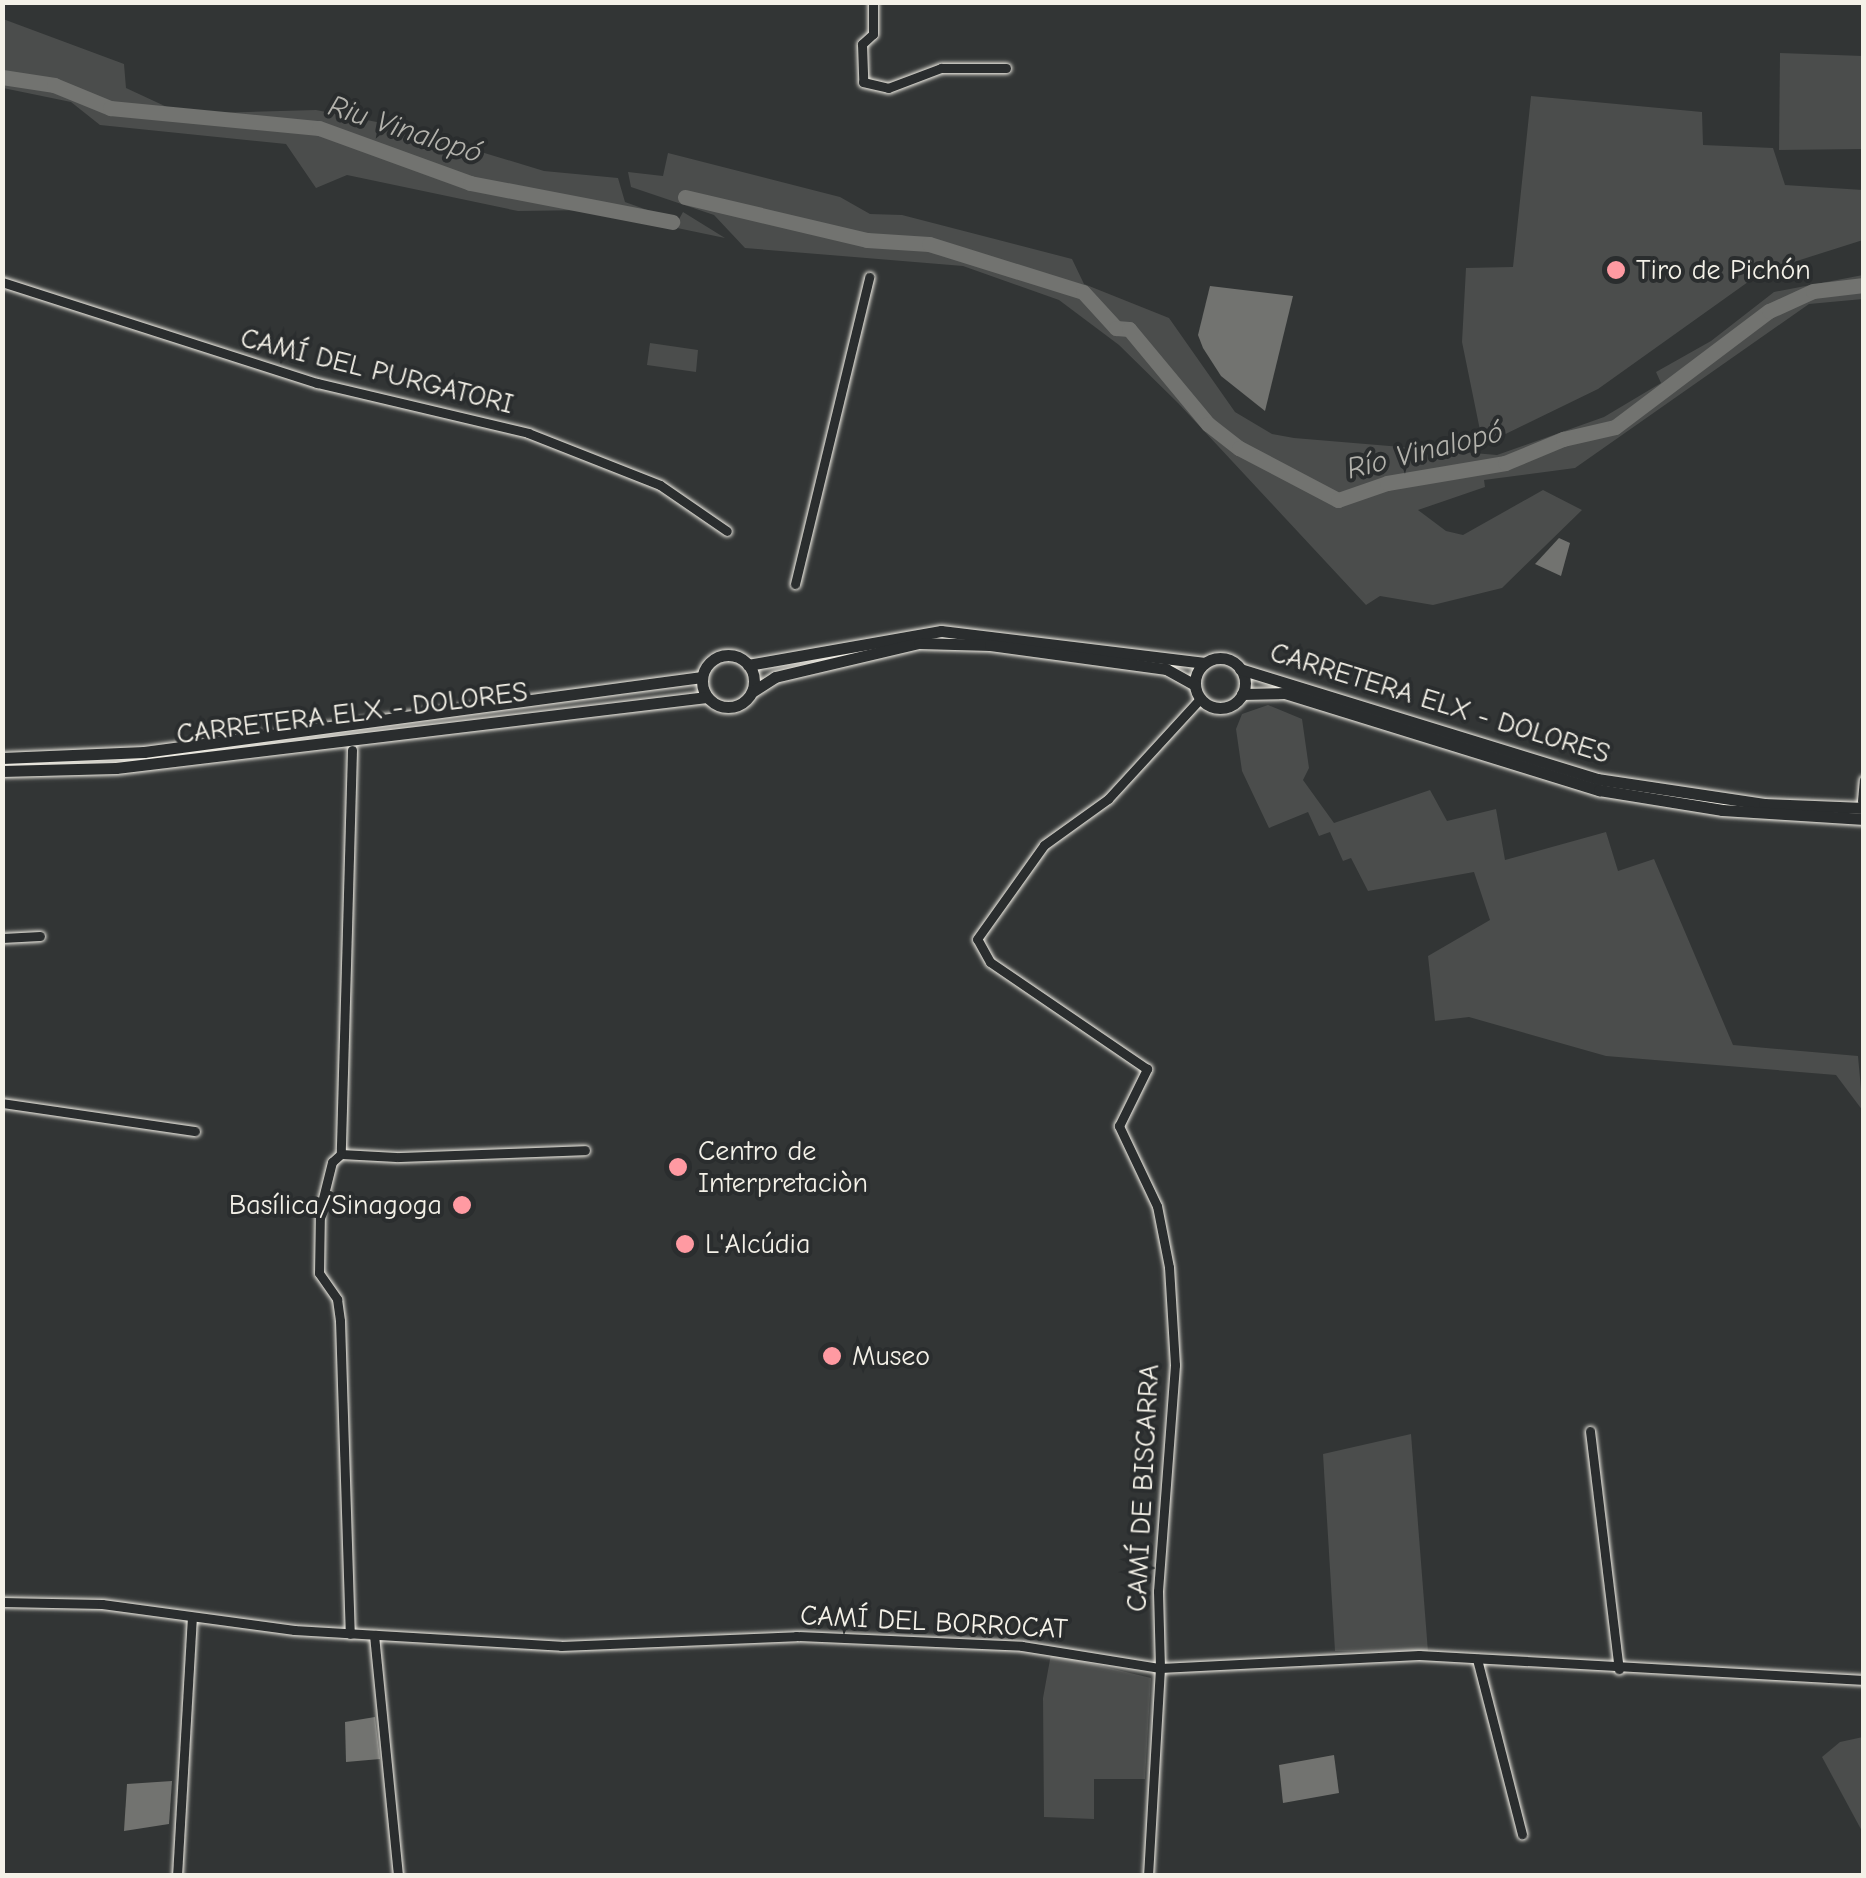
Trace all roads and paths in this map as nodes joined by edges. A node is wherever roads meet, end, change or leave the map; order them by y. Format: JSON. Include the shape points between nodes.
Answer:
{"nodes":[{"id":1,"x":873,"y":2,"type":"edge"},
{"id":2,"x":1006,"y":68,"type":"dead end"},
{"id":3,"x":868,"y":277,"type":"dead end"},
{"id":4,"x":2,"y":282,"type":"edge"},
{"id":5,"x":727,"y":531,"type":"dead end"},
{"id":6,"x":795,"y":584,"type":"dead end"},
{"id":7,"x":1205,"y":662,"type":"junction"},
{"id":8,"x":748,"y":666,"type":"junction"},
{"id":9,"x":1240,"y":668,"type":"junction"},
{"id":10,"x":702,"y":677,"type":"junction"},
{"id":11,"x":1194,"y":686,"type":"junction"},
{"id":12,"x":752,"y":692,"type":"junction"},
{"id":13,"x":1242,"y":694,"type":"junction"},
{"id":14,"x":707,"y":698,"type":"junction"},
{"id":15,"x":1200,"y":698,"type":"junction"},
{"id":16,"x":352,"y":750,"type":"dead end"},
{"id":17,"x":2,"y":758,"type":"edge"},
{"id":18,"x":2,"y":770,"type":"edge"},
{"id":19,"x":1864,"y":780,"type":"edge"},
{"id":20,"x":1863,"y":804,"type":"edge"},
{"id":21,"x":1864,"y":819,"type":"edge"},
{"id":22,"x":40,"y":936,"type":"dead end"},
{"id":23,"x":2,"y":938,"type":"edge"},
{"id":24,"x":2,"y":1103,"type":"edge"},
{"id":25,"x":195,"y":1130,"type":"dead end"},
{"id":26,"x":585,"y":1150,"type":"dead end"},
{"id":27,"x":341,"y":1154,"type":"junction"},
{"id":28,"x":1590,"y":1430,"type":"dead end"},
{"id":29,"x":2,"y":1602,"type":"edge"},
{"id":30,"x":192,"y":1619,"type":"junction"},
{"id":31,"x":350,"y":1634,"type":"junction"},
{"id":32,"x":374,"y":1635,"type":"junction"},
{"id":33,"x":1476,"y":1659,"type":"junction"},
{"id":34,"x":1160,"y":1668,"type":"junction"},
{"id":35,"x":1619,"y":1669,"type":"junction"},
{"id":36,"x":1864,"y":1680,"type":"edge"},
{"id":37,"x":1522,"y":1834,"type":"dead end"},
{"id":38,"x":177,"y":1876,"type":"edge"},
{"id":39,"x":398,"y":1876,"type":"edge"},
{"id":40,"x":1148,"y":1876,"type":"edge"}],
"edges":[{"from":1,"to":2,"type":"street","via":[[873,34],[862,44],[863,82],[888,88],[940,68]]},
{"from":3,"to":6,"type":"street"},
{"from":4,"to":5,"type":"street","name":"CAMÍ DEL PURGATORI","via":[[317,383],[543,438],[660,485]]},
{"from":7,"to":8,"type":"main road","via":[[942,631]]},
{"from":7,"to":9,"type":"main road","via":[[1228,659]]},
{"from":7,"to":11,"type":"main road"},
{"from":8,"to":10,"type":"main road","via":[[722,656]]},
{"from":8,"to":12,"type":"main road"},
{"from":9,"to":13,"type":"main road"},
{"from":9,"to":20,"type":"main road","name":"CARRETERA ELX - DOLORES","via":[[1597,780],[1764,804]]},
{"from":10,"to":14,"type":"main road"},
{"from":10,"to":17,"type":"main road","name":"CARRETERA ELX - DOLORES","via":[[144,752]]},
{"from":11,"to":12,"type":"main road","via":[[1166,668],[949,643],[846,657],[775,676]]},
{"from":11,"to":15,"type":"main road"},
{"from":12,"to":14,"type":"main road","via":[[733,707]]},
{"from":13,"to":15,"type":"main road","via":[[1225,708]]},
{"from":13,"to":21,"type":"main road","name":"CARRETERA ELX - DOLORES","via":[[1285,692],[1600,790],[1740,812]]},
{"from":14,"to":18,"type":"main road","name":"CARRETERA ELX - DOLORES","via":[[116,768]]},
{"from":15,"to":34,"type":"street","name":"CAMÍ DE BISCARRA","via":[[1108,799],[1044,846],[977,939],[990,962],[1147,1069],[1119,1126],[1157,1206],[1169,1266],[1175,1364],[1158,1591]]},
{"from":16,"to":27,"type":"street"},
{"from":19,"to":20,"type":"street"},
{"from":22,"to":23,"type":"street"},
{"from":24,"to":25,"type":"street"},
{"from":26,"to":27,"type":"street"},
{"from":27,"to":31,"type":"street","via":[[332,1162],[320,1210],[319,1273],[336,1299],[340,1321]]},
{"from":28,"to":35,"type":"street"},
{"from":29,"to":30,"type":"street","name":"CAMÍ DEL BORROCAT","via":[[102,1604]]},
{"from":30,"to":31,"type":"street","name":"CAMÍ DEL BORROCAT"},
{"from":30,"to":38,"type":"street"},
{"from":31,"to":32,"type":"street","name":"CAMÍ DEL BORROCAT"},
{"from":32,"to":34,"type":"street","name":"CAMÍ DEL BORROCAT","via":[[561,1646],[796,1636],[1022,1646]]},
{"from":32,"to":39,"type":"street"},
{"from":33,"to":34,"type":"street","name":"CAMÍ DEL BORROCAT","via":[[1419,1655]]},
{"from":33,"to":35,"type":"street","name":"CAMÍ DEL BORROCAT"},
{"from":33,"to":37,"type":"street"},
{"from":34,"to":40,"type":"street","name":"CAMÍ DE BISCARRA"},
{"from":35,"to":36,"type":"street","name":"CAMÍ DEL BORROCAT"}]}
